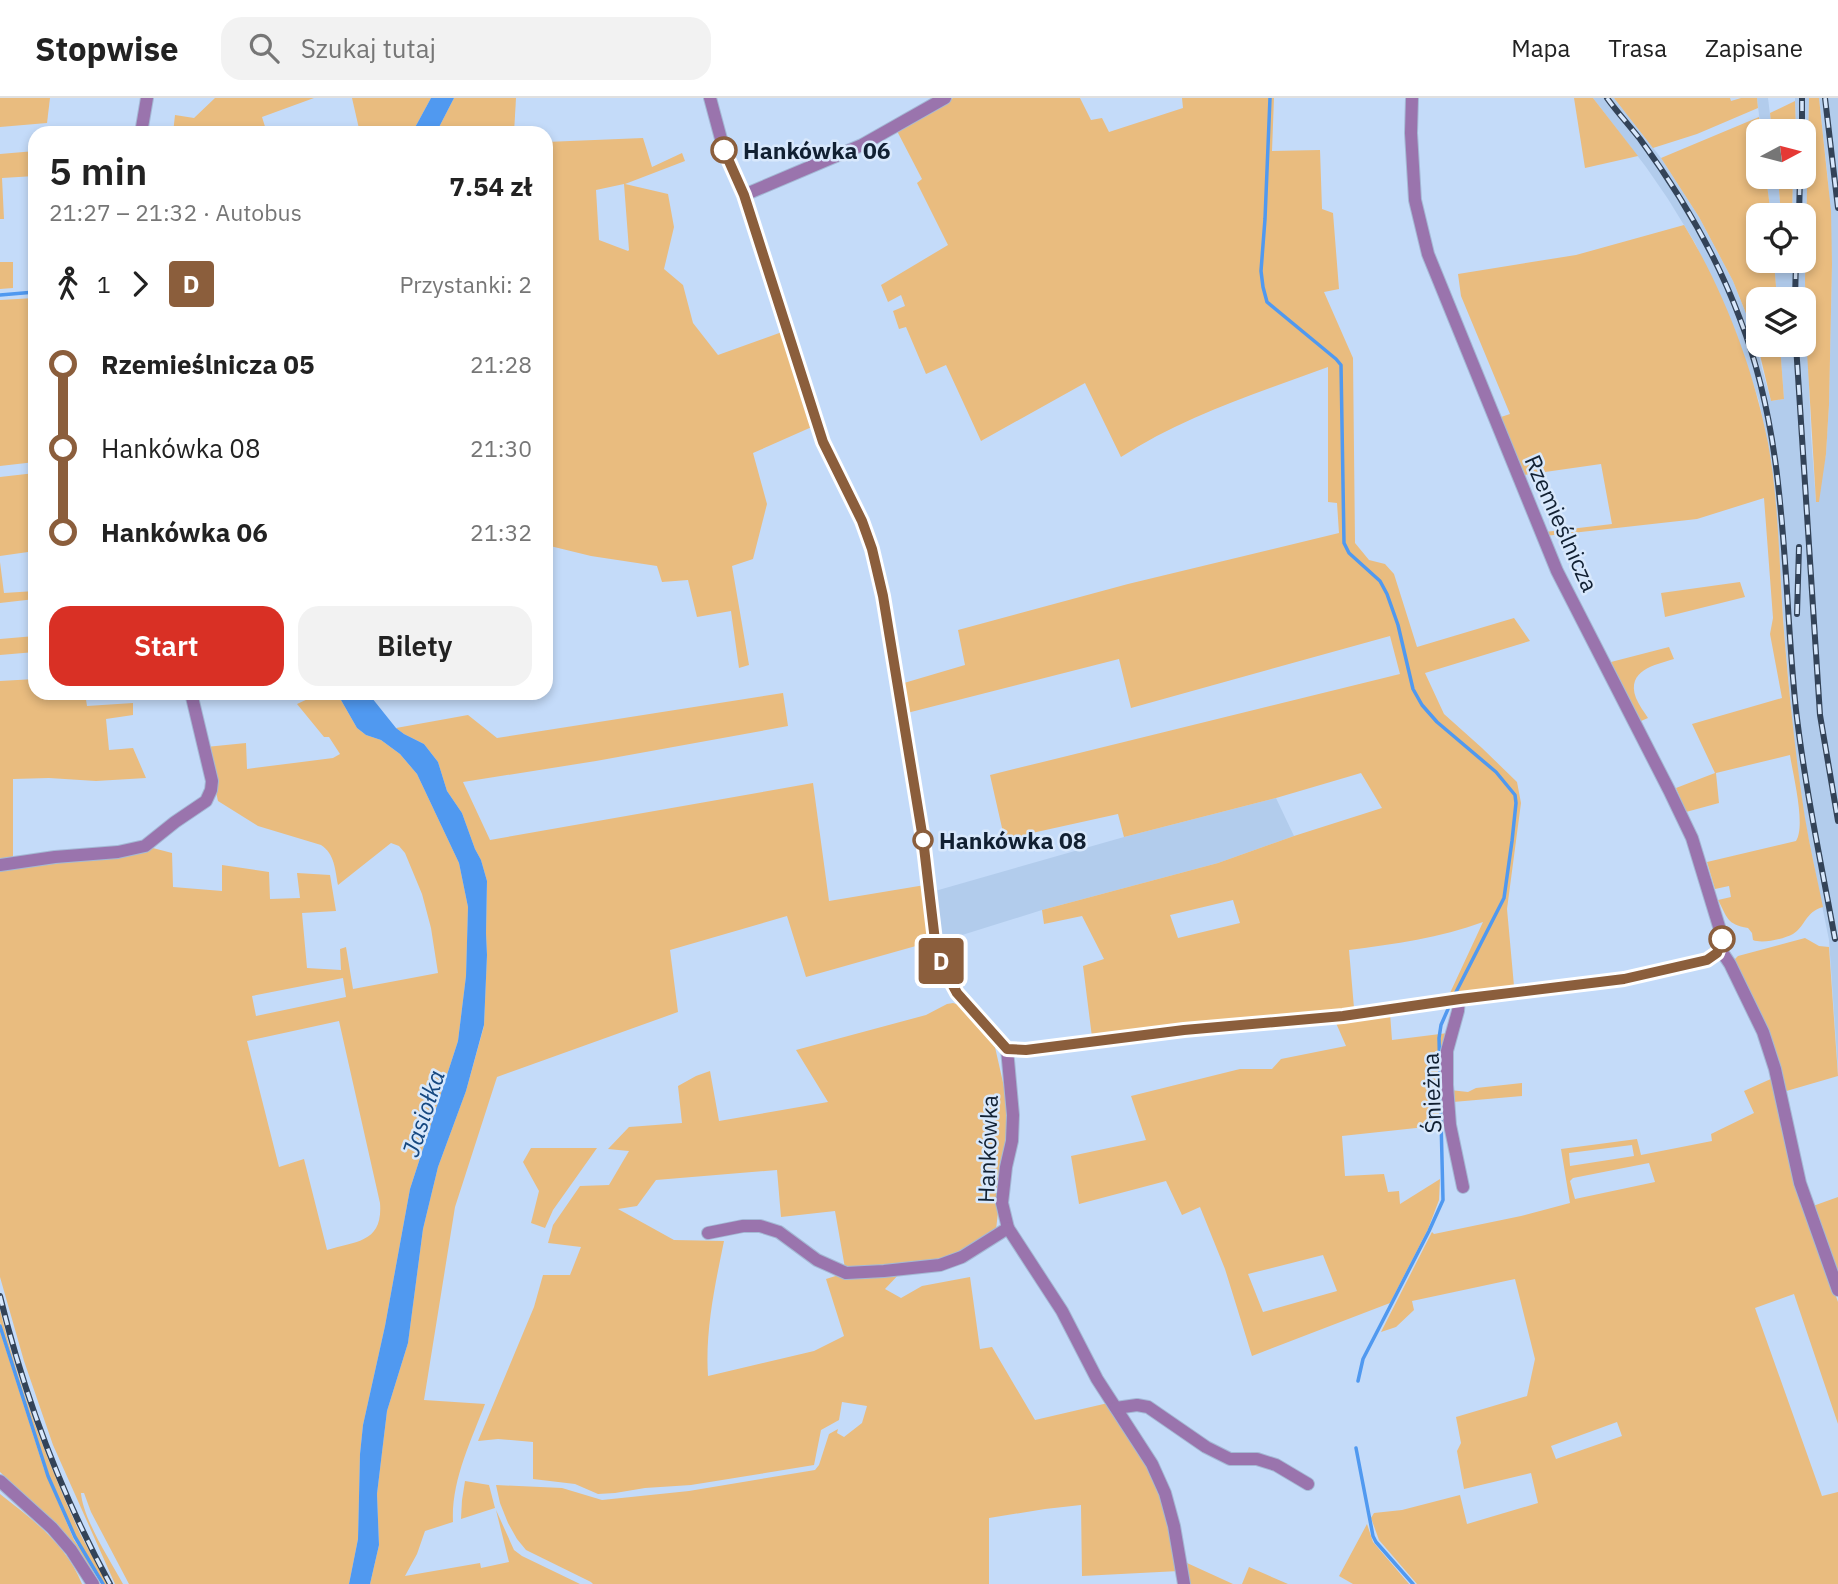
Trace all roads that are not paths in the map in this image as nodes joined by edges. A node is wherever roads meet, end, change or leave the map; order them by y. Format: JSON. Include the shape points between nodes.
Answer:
{"nodes":[{"id":1,"x":147,"y":98,"type":"edge"},
{"id":2,"x":710,"y":98,"type":"edge"},
{"id":3,"x":945,"y":98,"type":"edge"},
{"id":4,"x":1412,"y":98,"type":"edge"},
{"id":5,"x":142,"y":126,"type":"edge"},
{"id":6,"x":744,"y":195,"type":"junction"},
{"id":7,"x":193,"y":700,"type":"edge"},
{"id":8,"x":0,"y":865,"type":"edge"},
{"id":9,"x":1719,"y":950,"type":"junction"},
{"id":10,"x":1460,"y":999,"type":"junction"},
{"id":11,"x":1007,"y":1049,"type":"junction"},
{"id":12,"x":1463,"y":1186,"type":"dead end"},
{"id":13,"x":1008,"y":1228,"type":"junction"},
{"id":14,"x":708,"y":1233,"type":"dead end"},
{"id":15,"x":1838,"y":1290,"type":"edge"},
{"id":16,"x":1116,"y":1408,"type":"junction"},
{"id":17,"x":0,"y":1481,"type":"edge"},
{"id":18,"x":1308,"y":1484,"type":"dead end"},
{"id":19,"x":93,"y":1584,"type":"edge"},
{"id":20,"x":1184,"y":1584,"type":"edge"}],
"edges":[{"from":1,"to":5,"type":"street"},
{"from":2,"to":6,"type":"street","via":[[724,150]]},
{"from":3,"to":6,"type":"street","via":[[862,145]]},
{"from":4,"to":9,"type":"street","name":"Rzemieślnicza","via":[[1415,200],[1428,254],[1557,571],[1692,838],[1721,933]]},
{"from":6,"to":11,"type":"street","via":[[823,442],[872,549],[923,839],[936,949],[957,993]]},
{"from":7,"to":8,"type":"street","via":[[212,781],[206,801],[145,846]]},
{"from":9,"to":10,"type":"street","via":[[1707,960],[1624,979]]},
{"from":9,"to":15,"type":"street","name":"Rzemieślnicza","via":[[1763,1032],[1800,1183]]},
{"from":10,"to":11,"type":"street","via":[[1343,1016]]},
{"from":10,"to":12,"type":"street","name":"Śnieżna","via":[[1447,1051],[1447,1085]]},
{"from":11,"to":13,"type":"street","name":"Hankówka","via":[[1013,1115],[1002,1203]]},
{"from":13,"to":14,"type":"street","via":[[940,1265],[846,1273],[761,1226]]},
{"from":13,"to":16,"type":"street","name":"Hankówka","via":[[1062,1311]]},
{"from":16,"to":18,"type":"street","via":[[1148,1407],[1230,1459],[1276,1465]]},
{"from":16,"to":20,"type":"street","name":"Hankówka","via":[[1165,1493]]},
{"from":17,"to":19,"type":"street","via":[[52,1528]]}]}
